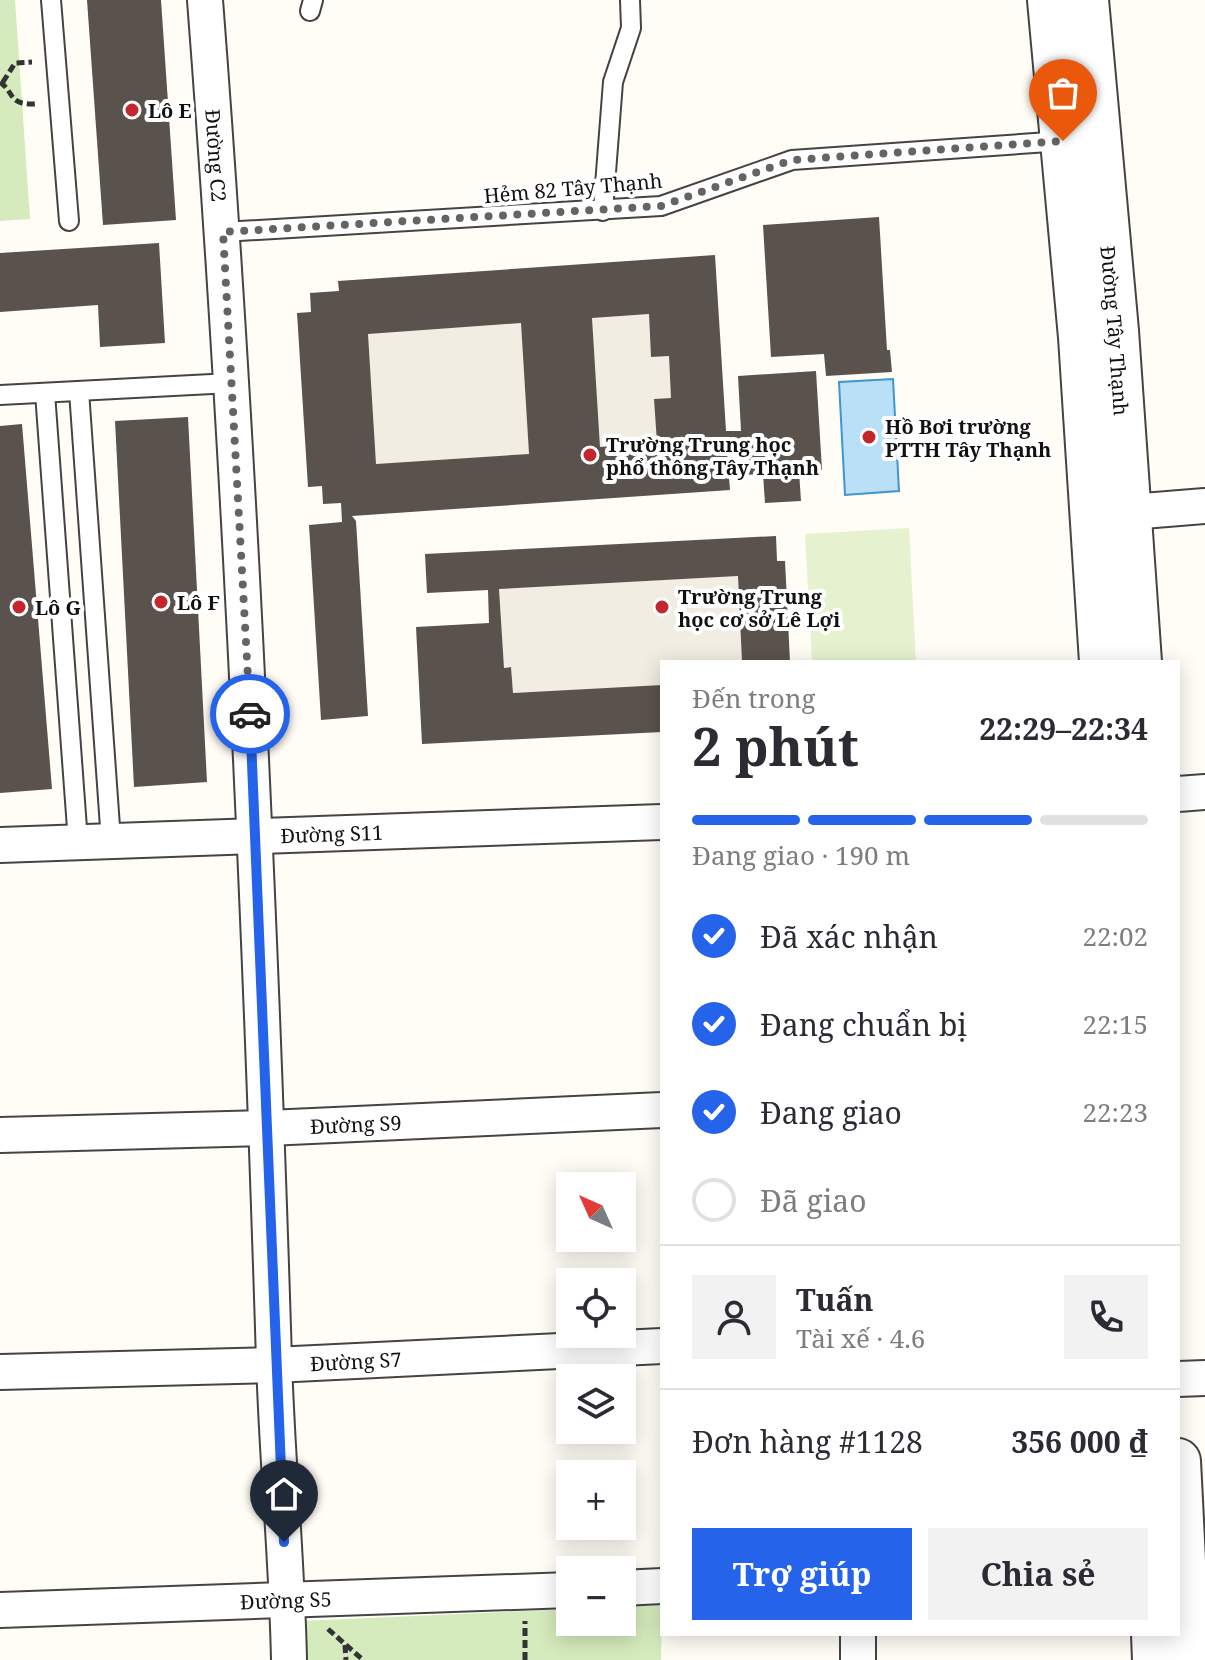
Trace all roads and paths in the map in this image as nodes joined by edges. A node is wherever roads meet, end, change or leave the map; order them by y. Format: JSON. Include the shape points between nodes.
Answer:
{"nodes":[{"id":1,"x":51,"y":0,"type":"edge"},
{"id":2,"x":205,"y":0,"type":"edge"},
{"id":3,"x":630,"y":0,"type":"edge"},
{"id":4,"x":1050,"y":0,"type":"edge"},
{"id":5,"x":1086,"y":0,"type":"edge"},
{"id":6,"x":32,"y":62,"type":"dead end"},
{"id":7,"x":2,"y":82,"type":"edge"},
{"id":8,"x":35,"y":104,"type":"dead end"},
{"id":9,"x":1063,"y":141,"type":"junction"},
{"id":10,"x":603,"y":211,"type":"junction"},
{"id":11,"x":69,"y":221,"type":"dead end"},
{"id":12,"x":223,"y":232,"type":"junction"},
{"id":13,"x":231,"y":383,"type":"junction"},
{"id":14,"x":79,"y":391,"type":"junction"},
{"id":15,"x":45,"y":393,"type":"junction"},
{"id":16,"x":0,"y":395,"type":"edge"},
{"id":17,"x":1205,"y":506,"type":"edge"},
{"id":18,"x":1112,"y":513,"type":"junction"},
{"id":19,"x":1102,"y":660,"type":"edge"},
{"id":20,"x":1139,"y":660,"type":"edge"},
{"id":21,"x":1205,"y":792,"type":"edge"},
{"id":22,"x":1180,"y":794,"type":"edge"},
{"id":23,"x":660,"y":822,"type":"edge"},
{"id":24,"x":258,"y":838,"type":"junction"},
{"id":25,"x":111,"y":841,"type":"junction"},
{"id":26,"x":78,"y":842,"type":"junction"},
{"id":27,"x":0,"y":845,"type":"edge"},
{"id":28,"x":660,"y":1110,"type":"edge"},
{"id":29,"x":268,"y":1128,"type":"junction"},
{"id":30,"x":0,"y":1135,"type":"edge"},
{"id":31,"x":660,"y":1346,"type":"edge"},
{"id":32,"x":274,"y":1365,"type":"junction"},
{"id":33,"x":0,"y":1372,"type":"edge"},
{"id":34,"x":1205,"y":1378,"type":"edge"},
{"id":35,"x":1180,"y":1379,"type":"edge"},
{"id":36,"x":1180,"y":1501,"type":"edge"},
{"id":37,"x":660,"y":1586,"type":"edge"},
{"id":38,"x":636,"y":1587,"type":"edge"},
{"id":39,"x":556,"y":1591,"type":"edge"},
{"id":40,"x":288,"y":1602,"type":"junction"},
{"id":41,"x":0,"y":1610,"type":"edge"},
{"id":42,"x":858,"y":1636,"type":"edge"},
{"id":43,"x":1154,"y":1636,"type":"edge"},
{"id":44,"x":345,"y":1644,"type":"dead end"},
{"id":45,"x":289,"y":1660,"type":"edge"},
{"id":46,"x":346,"y":1660,"type":"edge"},
{"id":47,"x":858,"y":1660,"type":"edge"},
{"id":48,"x":1155,"y":1660,"type":"edge"},
{"id":49,"x":1188,"y":1660,"type":"edge"}],
"edges":[{"from":1,"to":11,"type":"lane"},
{"from":2,"to":12,"type":"street","name":"Đường C2"},
{"from":3,"to":10,"type":"lane","via":[[631,28],[613,82]]},
{"from":4,"to":9,"type":"street","name":"Đường Tây Thạnh"},
{"from":5,"to":18,"type":"street","name":"Đường Tây Thạnh"},
{"from":6,"to":7,"type":"path","via":[[15,63]]},
{"from":7,"to":8,"type":"path","via":[[13,100]]},
{"from":9,"to":10,"type":"lane","name":"Hẻm 82 Tây Thạnh","via":[[792,160],[661,206]]},
{"from":9,"to":18,"type":"street","name":"Đường Tây Thạnh"},
{"from":10,"to":12,"type":"lane","name":"Hẻm 82 Tây Thạnh"},
{"from":12,"to":13,"type":"street","name":"Đường C2"},
{"from":13,"to":14,"type":"lane"},
{"from":13,"to":24,"type":"street","name":"Đường C2"},
{"from":14,"to":15,"type":"lane"},
{"from":14,"to":25,"type":"lane"},
{"from":15,"to":16,"type":"lane"},
{"from":15,"to":26,"type":"lane"},
{"from":17,"to":18,"type":"street"},
{"from":18,"to":19,"type":"street","name":"Đường Tây Thạnh"},
{"from":18,"to":20,"type":"street","name":"Đường Tây Thạnh"},
{"from":21,"to":22,"type":"street"},
{"from":23,"to":24,"type":"street","name":"Đường S11"},
{"from":24,"to":25,"type":"street","name":"Đường S11"},
{"from":24,"to":29,"type":"street","name":"Đường C2"},
{"from":25,"to":26,"type":"street","name":"Đường S11"},
{"from":26,"to":27,"type":"street","name":"Đường S11"},
{"from":28,"to":29,"type":"street","name":"Đường S9"},
{"from":29,"to":30,"type":"street","name":"Đường S9"},
{"from":29,"to":32,"type":"street","name":"Đường C2"},
{"from":31,"to":32,"type":"street","name":"Đường S7"},
{"from":32,"to":33,"type":"street","name":"Đường S7"},
{"from":32,"to":40,"type":"street","name":"Đường C2"},
{"from":34,"to":35,"type":"street"},
{"from":36,"to":49,"type":"street"},
{"from":37,"to":38,"type":"street"},
{"from":39,"to":40,"type":"street","name":"Đường S5"},
{"from":40,"to":41,"type":"street","name":"Đường S5"},
{"from":40,"to":45,"type":"street","name":"Đường C2"},
{"from":42,"to":47,"type":"street"},
{"from":43,"to":48,"type":"street"},
{"from":44,"to":46,"type":"path"}]}
